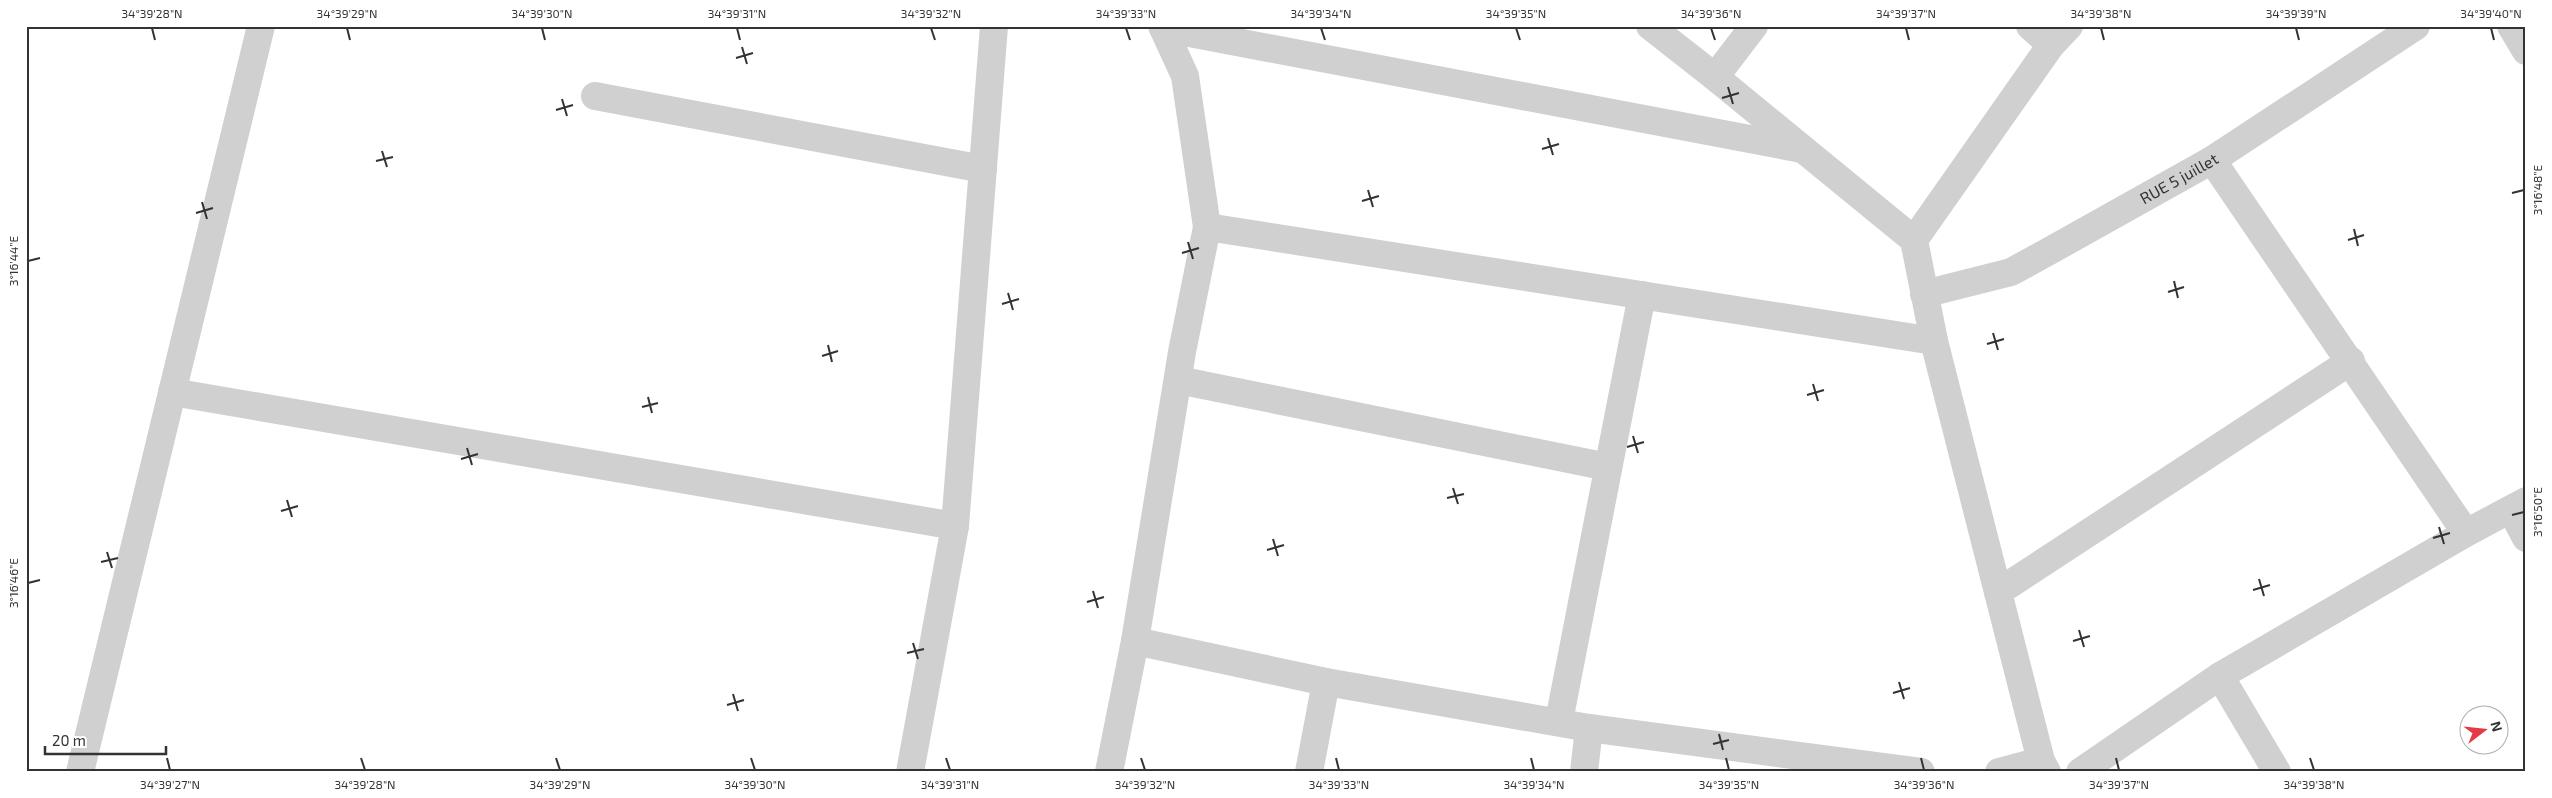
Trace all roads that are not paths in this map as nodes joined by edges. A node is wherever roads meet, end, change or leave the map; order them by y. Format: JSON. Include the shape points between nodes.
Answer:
{"nodes":[{"id":1,"x":261,"y":26,"type":"edge"},
{"id":2,"x":994,"y":26,"type":"edge"},
{"id":3,"x":1650,"y":26,"type":"edge"},
{"id":4,"x":1754,"y":26,"type":"edge"},
{"id":5,"x":2030,"y":26,"type":"edge"},
{"id":6,"x":2416,"y":26,"type":"edge"},
{"id":7,"x":2511,"y":26,"type":"edge"},
{"id":8,"x":1162,"y":27,"type":"edge"},
{"id":9,"x":2060,"y":36,"type":"edge"},
{"id":10,"x":2526,"y":51,"type":"edge"},
{"id":11,"x":1716,"y":77,"type":"junction"},
{"id":12,"x":595,"y":96,"type":"dead end"},
{"id":13,"x":1802,"y":149,"type":"junction"},
{"id":14,"x":2212,"y":160,"type":"junction"},
{"id":15,"x":983,"y":169,"type":"junction"},
{"id":16,"x":1207,"y":226,"type":"junction"},
{"id":17,"x":1914,"y":240,"type":"junction"},
{"id":18,"x":1924,"y":294,"type":"junction"},
{"id":19,"x":1642,"y":295,"type":"junction"},
{"id":20,"x":1934,"y":341,"type":"junction"},
{"id":21,"x":2351,"y":361,"type":"junction"},
{"id":22,"x":1178,"y":380,"type":"junction"},
{"id":23,"x":172,"y":392,"type":"junction"},
{"id":24,"x":1608,"y":467,"type":"junction"},
{"id":25,"x":2518,"y":506,"type":"edge"},
{"id":26,"x":955,"y":526,"type":"junction"},
{"id":27,"x":2466,"y":533,"type":"junction"},
{"id":28,"x":2526,"y":538,"type":"edge"},
{"id":29,"x":1998,"y":592,"type":"junction"},
{"id":30,"x":1135,"y":641,"type":"junction"},
{"id":31,"x":2220,"y":676,"type":"junction"},
{"id":32,"x":1326,"y":682,"type":"junction"},
{"id":33,"x":1559,"y":722,"type":"junction"},
{"id":34,"x":1588,"y":728,"type":"junction"},
{"id":35,"x":2044,"y":766,"type":"edge"},
{"id":36,"x":80,"y":772,"type":"edge"},
{"id":37,"x":910,"y":772,"type":"edge"},
{"id":38,"x":1108,"y":772,"type":"edge"},
{"id":39,"x":1309,"y":772,"type":"edge"},
{"id":40,"x":1584,"y":772,"type":"edge"},
{"id":41,"x":1921,"y":772,"type":"edge"},
{"id":42,"x":1999,"y":772,"type":"edge"},
{"id":43,"x":2080,"y":772,"type":"edge"},
{"id":44,"x":2277,"y":772,"type":"edge"}],
"edges":[{"from":1,"to":23,"type":"street"},
{"from":2,"to":15,"type":"street"},
{"from":3,"to":11,"type":"street"},
{"from":4,"to":11,"type":"street"},
{"from":5,"to":9,"type":"street"},
{"from":6,"to":14,"type":"street","name":"RUE 5 juillet"},
{"from":7,"to":10,"type":"street"},
{"from":8,"to":13,"type":"street"},
{"from":8,"to":16,"type":"street","via":[[1185,76]]},
{"from":9,"to":17,"type":"street"},
{"from":11,"to":13,"type":"street"},
{"from":12,"to":15,"type":"street"},
{"from":13,"to":17,"type":"street"},
{"from":14,"to":18,"type":"street","name":"RUE 5 juillet","via":[[2011,272]]},
{"from":14,"to":21,"type":"street"},
{"from":15,"to":26,"type":"street"},
{"from":16,"to":19,"type":"street"},
{"from":16,"to":22,"type":"street"},
{"from":17,"to":18,"type":"street"},
{"from":18,"to":20,"type":"street"},
{"from":19,"to":20,"type":"street"},
{"from":19,"to":24,"type":"street"},
{"from":20,"to":29,"type":"street"},
{"from":21,"to":27,"type":"street"},
{"from":21,"to":29,"type":"street"},
{"from":22,"to":24,"type":"street"},
{"from":22,"to":30,"type":"street"},
{"from":23,"to":26,"type":"street"},
{"from":23,"to":36,"type":"street"},
{"from":24,"to":33,"type":"street"},
{"from":25,"to":27,"type":"street"},
{"from":25,"to":28,"type":"street"},
{"from":26,"to":37,"type":"street"},
{"from":27,"to":31,"type":"street"},
{"from":29,"to":35,"type":"street"},
{"from":30,"to":32,"type":"street"},
{"from":30,"to":38,"type":"street"},
{"from":31,"to":43,"type":"street"},
{"from":31,"to":44,"type":"street"},
{"from":32,"to":33,"type":"street"},
{"from":32,"to":39,"type":"street"},
{"from":33,"to":34,"type":"street"},
{"from":34,"to":40,"type":"street"},
{"from":34,"to":41,"type":"street"},
{"from":35,"to":42,"type":"street"}]}
